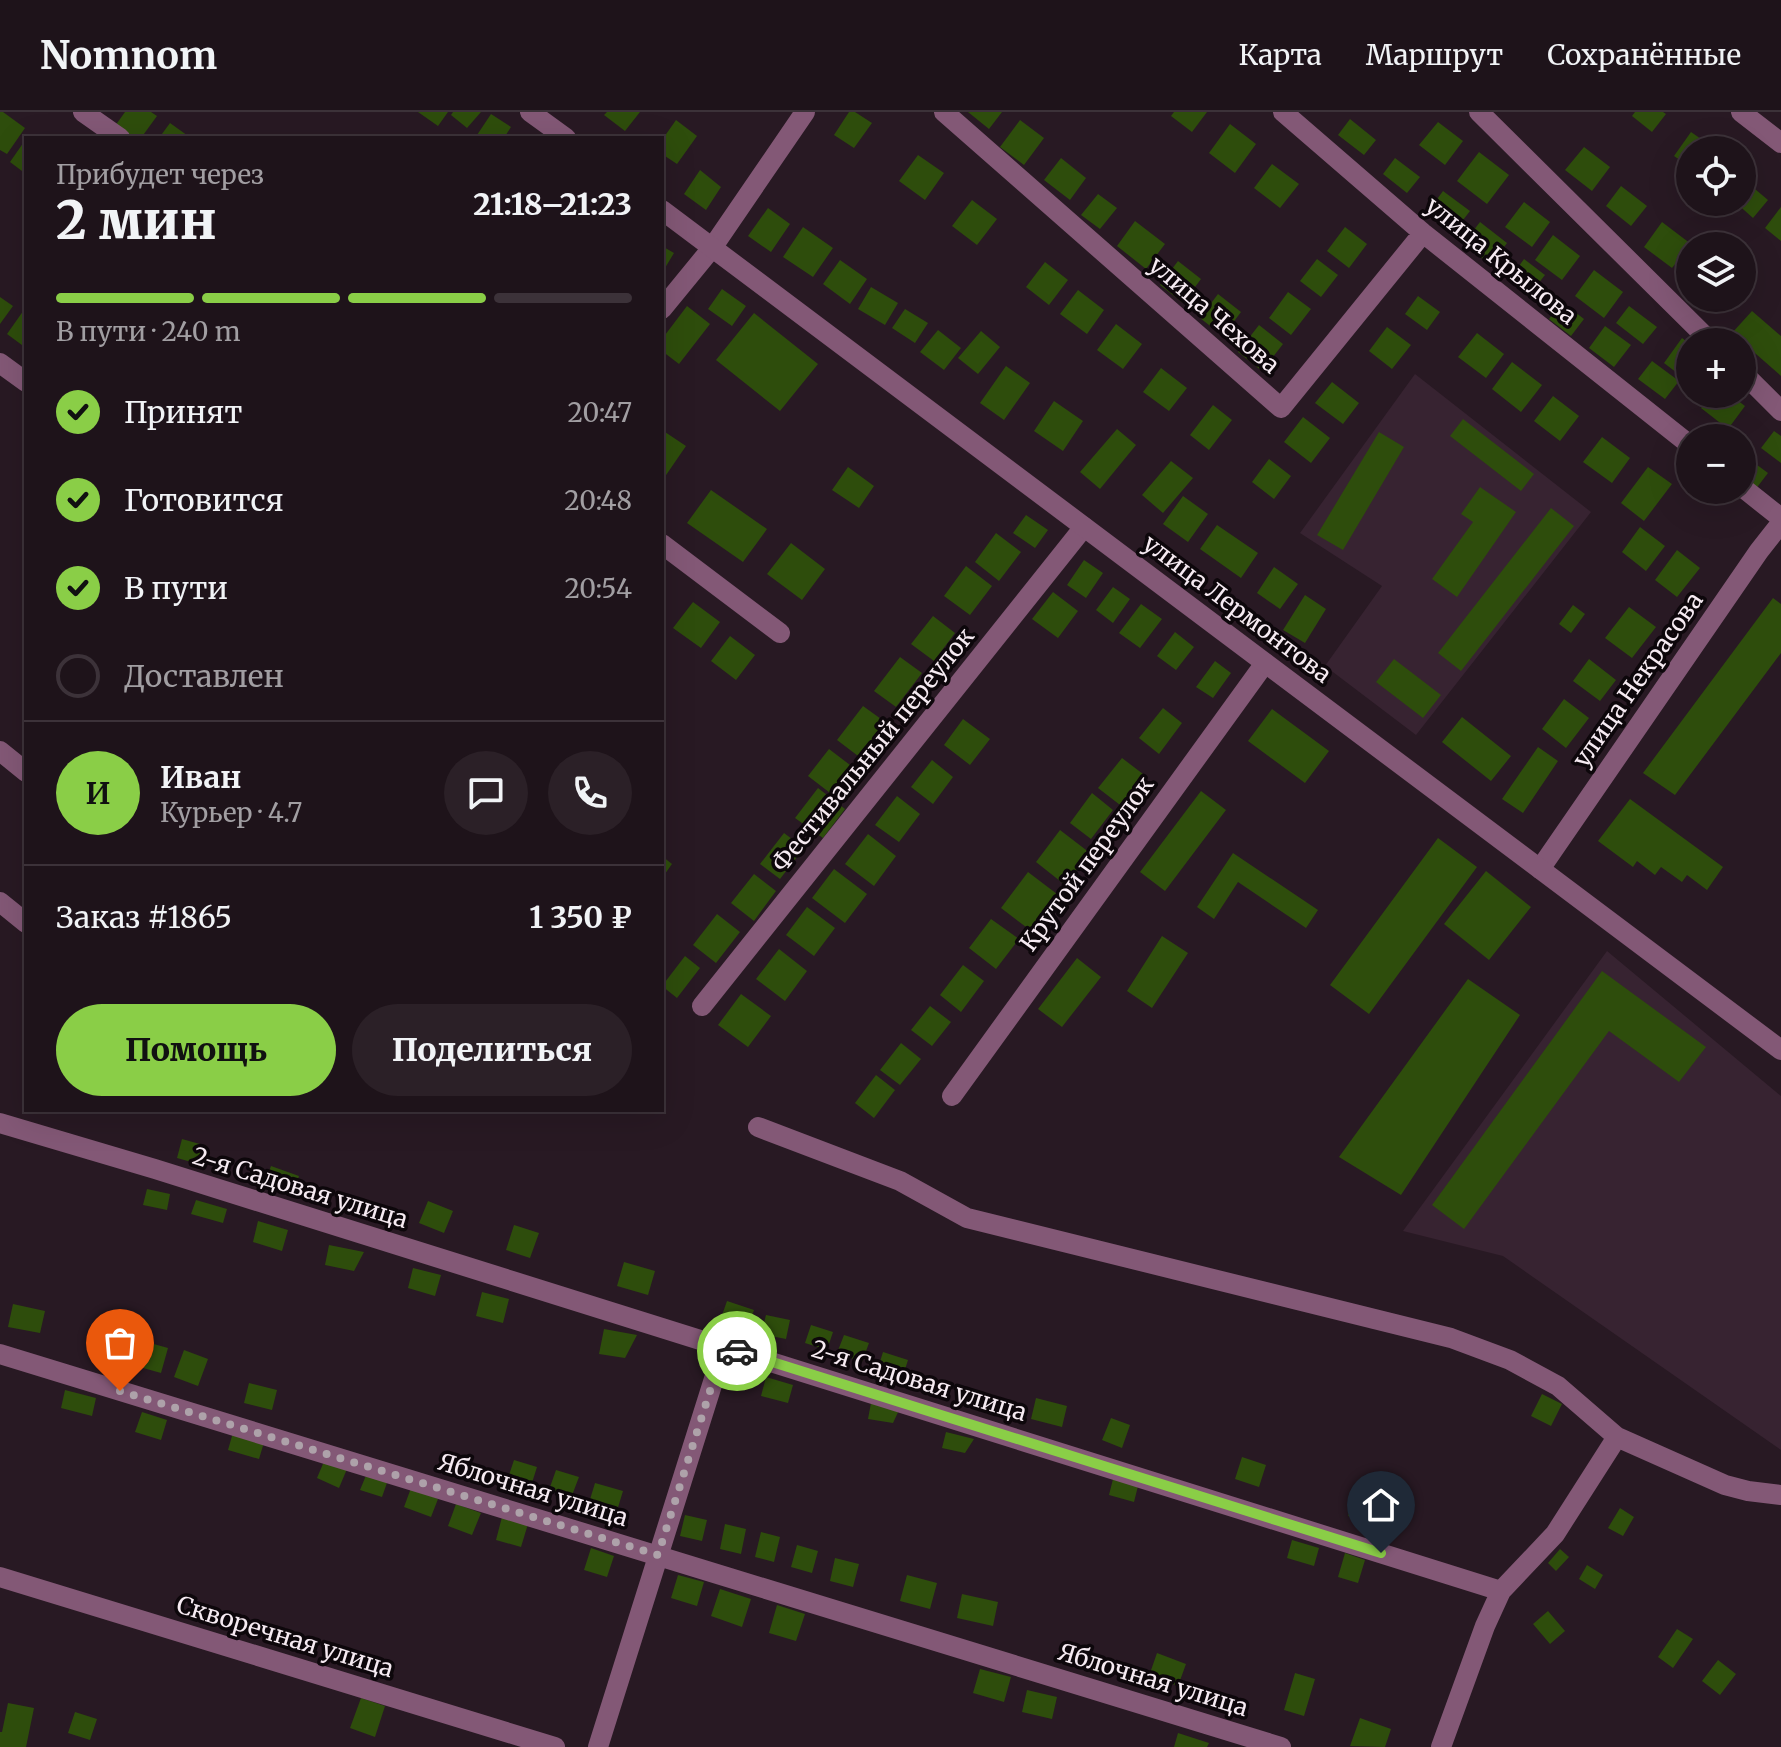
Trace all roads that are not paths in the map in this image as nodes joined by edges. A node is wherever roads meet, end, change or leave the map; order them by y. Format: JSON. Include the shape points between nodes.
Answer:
{"nodes":[{"id":1,"x":83,"y":112,"type":"edge"},
{"id":2,"x":530,"y":112,"type":"edge"},
{"id":3,"x":805,"y":112,"type":"edge"},
{"id":4,"x":944,"y":112,"type":"edge"},
{"id":5,"x":1283,"y":112,"type":"edge"},
{"id":6,"x":1479,"y":112,"type":"edge"},
{"id":7,"x":1741,"y":112,"type":"edge"},
{"id":8,"x":117,"y":136,"type":"edge"},
{"id":9,"x":563,"y":136,"type":"edge"},
{"id":10,"x":1781,"y":143,"type":"edge"},
{"id":11,"x":664,"y":212,"type":"edge"},
{"id":12,"x":1423,"y":233,"type":"junction"},
{"id":13,"x":712,"y":248,"type":"junction"},
{"id":14,"x":664,"y":307,"type":"edge"},
{"id":15,"x":1697,"y":328,"type":"edge"},
{"id":16,"x":0,"y":363,"type":"edge"},
{"id":17,"x":24,"y":381,"type":"edge"},
{"id":18,"x":1756,"y":386,"type":"edge"},
{"id":19,"x":1781,"y":411,"type":"edge"},
{"id":20,"x":1676,"y":434,"type":"edge"},
{"id":21,"x":1756,"y":499,"type":"edge"},
{"id":22,"x":1781,"y":520,"type":"edge"},
{"id":23,"x":1084,"y":527,"type":"junction"},
{"id":24,"x":664,"y":546,"type":"edge"},
{"id":25,"x":780,"y":633,"type":"dead end"},
{"id":26,"x":1265,"y":663,"type":"junction"},
{"id":27,"x":0,"y":751,"type":"edge"},
{"id":28,"x":24,"y":770,"type":"edge"},
{"id":29,"x":1540,"y":869,"type":"junction"},
{"id":30,"x":0,"y":902,"type":"edge"},
{"id":31,"x":24,"y":921,"type":"edge"},
{"id":32,"x":702,"y":1006,"type":"dead end"},
{"id":33,"x":1781,"y":1050,"type":"edge"},
{"id":34,"x":952,"y":1096,"type":"dead end"},
{"id":35,"x":0,"y":1123,"type":"edge"},
{"id":36,"x":758,"y":1127,"type":"dead end"},
{"id":37,"x":724,"y":1347,"type":"junction"},
{"id":38,"x":0,"y":1354,"type":"edge"},
{"id":39,"x":1617,"y":1437,"type":"junction"},
{"id":40,"x":1781,"y":1495,"type":"edge"},
{"id":41,"x":658,"y":1555,"type":"junction"},
{"id":42,"x":0,"y":1577,"type":"edge"},
{"id":43,"x":1501,"y":1591,"type":"junction"},
{"id":44,"x":555,"y":1747,"type":"edge"},
{"id":45,"x":598,"y":1747,"type":"edge"},
{"id":46,"x":1281,"y":1747,"type":"edge"},
{"id":47,"x":1441,"y":1747,"type":"edge"}],
"edges":[{"from":1,"to":8,"type":"street"},
{"from":2,"to":9,"type":"street"},
{"from":3,"to":13,"type":"street"},
{"from":4,"to":12,"type":"street","name":"улица Чехова","via":[[1281,408]]},
{"from":5,"to":12,"type":"street","name":"улица Крылова"},
{"from":6,"to":15,"type":"street"},
{"from":7,"to":10,"type":"street"},
{"from":11,"to":13,"type":"street","name":"улица Лермонтова"},
{"from":12,"to":20,"type":"street","name":"улица Крылова"},
{"from":13,"to":14,"type":"street"},
{"from":13,"to":23,"type":"street","name":"улица Лермонтова"},
{"from":16,"to":17,"type":"street"},
{"from":18,"to":19,"type":"street"},
{"from":21,"to":22,"type":"street"},
{"from":22,"to":29,"type":"street","name":"улица Некрасова"},
{"from":23,"to":26,"type":"street","name":"улица Лермонтова"},
{"from":23,"to":32,"type":"street","name":"Фестивальный переулок"},
{"from":24,"to":25,"type":"street"},
{"from":26,"to":29,"type":"street","name":"улица Лермонтова"},
{"from":26,"to":34,"type":"street","name":"Крутой переулок"},
{"from":27,"to":28,"type":"street"},
{"from":29,"to":33,"type":"street","name":"улица Лермонтова"},
{"from":30,"to":31,"type":"street"},
{"from":35,"to":37,"type":"street","name":"2-я Садовая улица"},
{"from":36,"to":39,"type":"street","via":[[900,1181],[967,1218],[1451,1338],[1510,1360],[1558,1386]]},
{"from":37,"to":41,"type":"street"},
{"from":37,"to":43,"type":"street","name":"2-я Садовая улица"},
{"from":38,"to":41,"type":"street","name":"Яблочная улица"},
{"from":39,"to":40,"type":"street","via":[[1725,1485]]},
{"from":39,"to":43,"type":"street","via":[[1555,1534]]},
{"from":41,"to":45,"type":"street"},
{"from":41,"to":46,"type":"street","name":"Яблочная улица"},
{"from":42,"to":44,"type":"street","name":"Скворечная улица"},
{"from":43,"to":47,"type":"street"}]}
